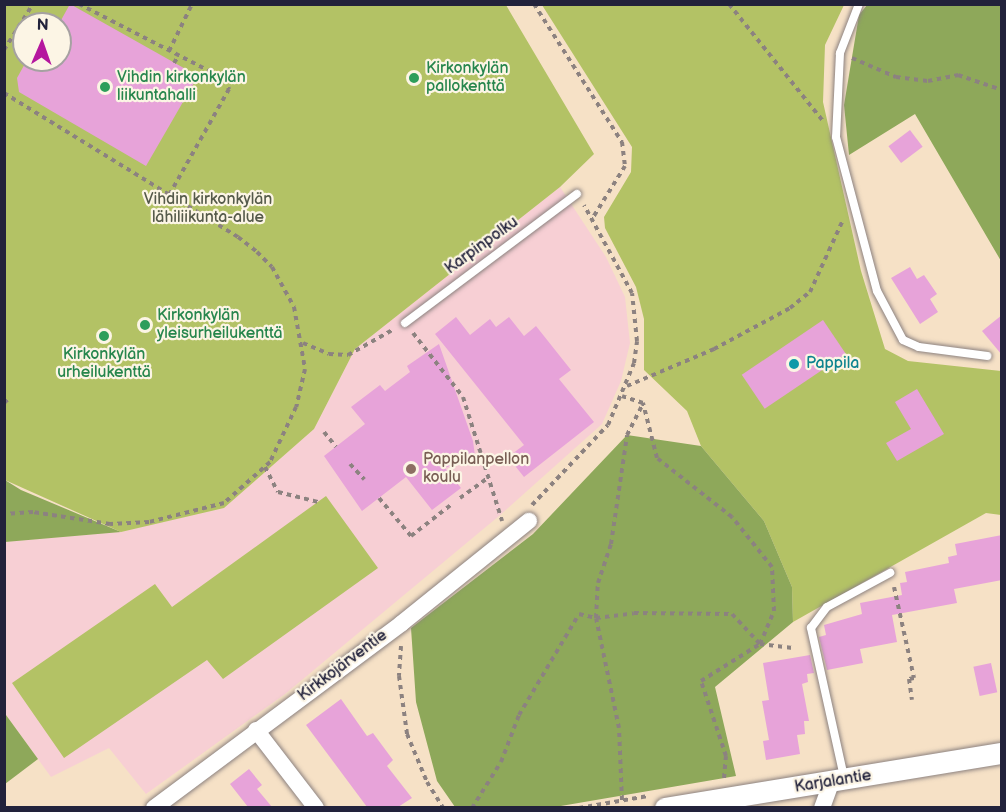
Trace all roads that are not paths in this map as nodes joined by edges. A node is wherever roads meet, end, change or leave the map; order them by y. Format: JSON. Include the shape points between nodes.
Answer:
{"nodes":[{"id":1,"x":860,"y":4,"type":"edge"},
{"id":2,"x":578,"y":194,"type":"road end"},
{"id":3,"x":405,"y":323,"type":"road end"},
{"id":4,"x":987,"y":356,"type":"dead end"},
{"id":5,"x":529,"y":520,"type":"road end"},
{"id":6,"x":891,"y":573,"type":"road end"},
{"id":7,"x":256,"y":730,"type":"junction"},
{"id":8,"x":1002,"y":753,"type":"edge"},
{"id":9,"x":838,"y":782,"type":"junction"},
{"id":10,"x":154,"y":807,"type":"edge"},
{"id":11,"x":316,"y":807,"type":"edge"},
{"id":12,"x":665,"y":807,"type":"edge"},
{"id":13,"x":822,"y":807,"type":"edge"}],
"edges":[{"from":1,"to":4,"type":"lane","via":[[840,53],[836,137],[877,291],[903,340],[919,347]]},
{"from":2,"to":3,"type":"lane","name":"Karpinpolku"},
{"from":5,"to":7,"type":"street","name":"Kirkkojärventie","via":[[402,623]]},
{"from":6,"to":9,"type":"lane","via":[[827,607],[811,628]]},
{"from":7,"to":10,"type":"street","name":"Kirkkojärventie"},
{"from":7,"to":11,"type":"street"},
{"from":8,"to":9,"type":"street","name":"Karjalantie"},
{"from":9,"to":12,"type":"street","name":"Karjalantie"},
{"from":9,"to":13,"type":"street"}]}
